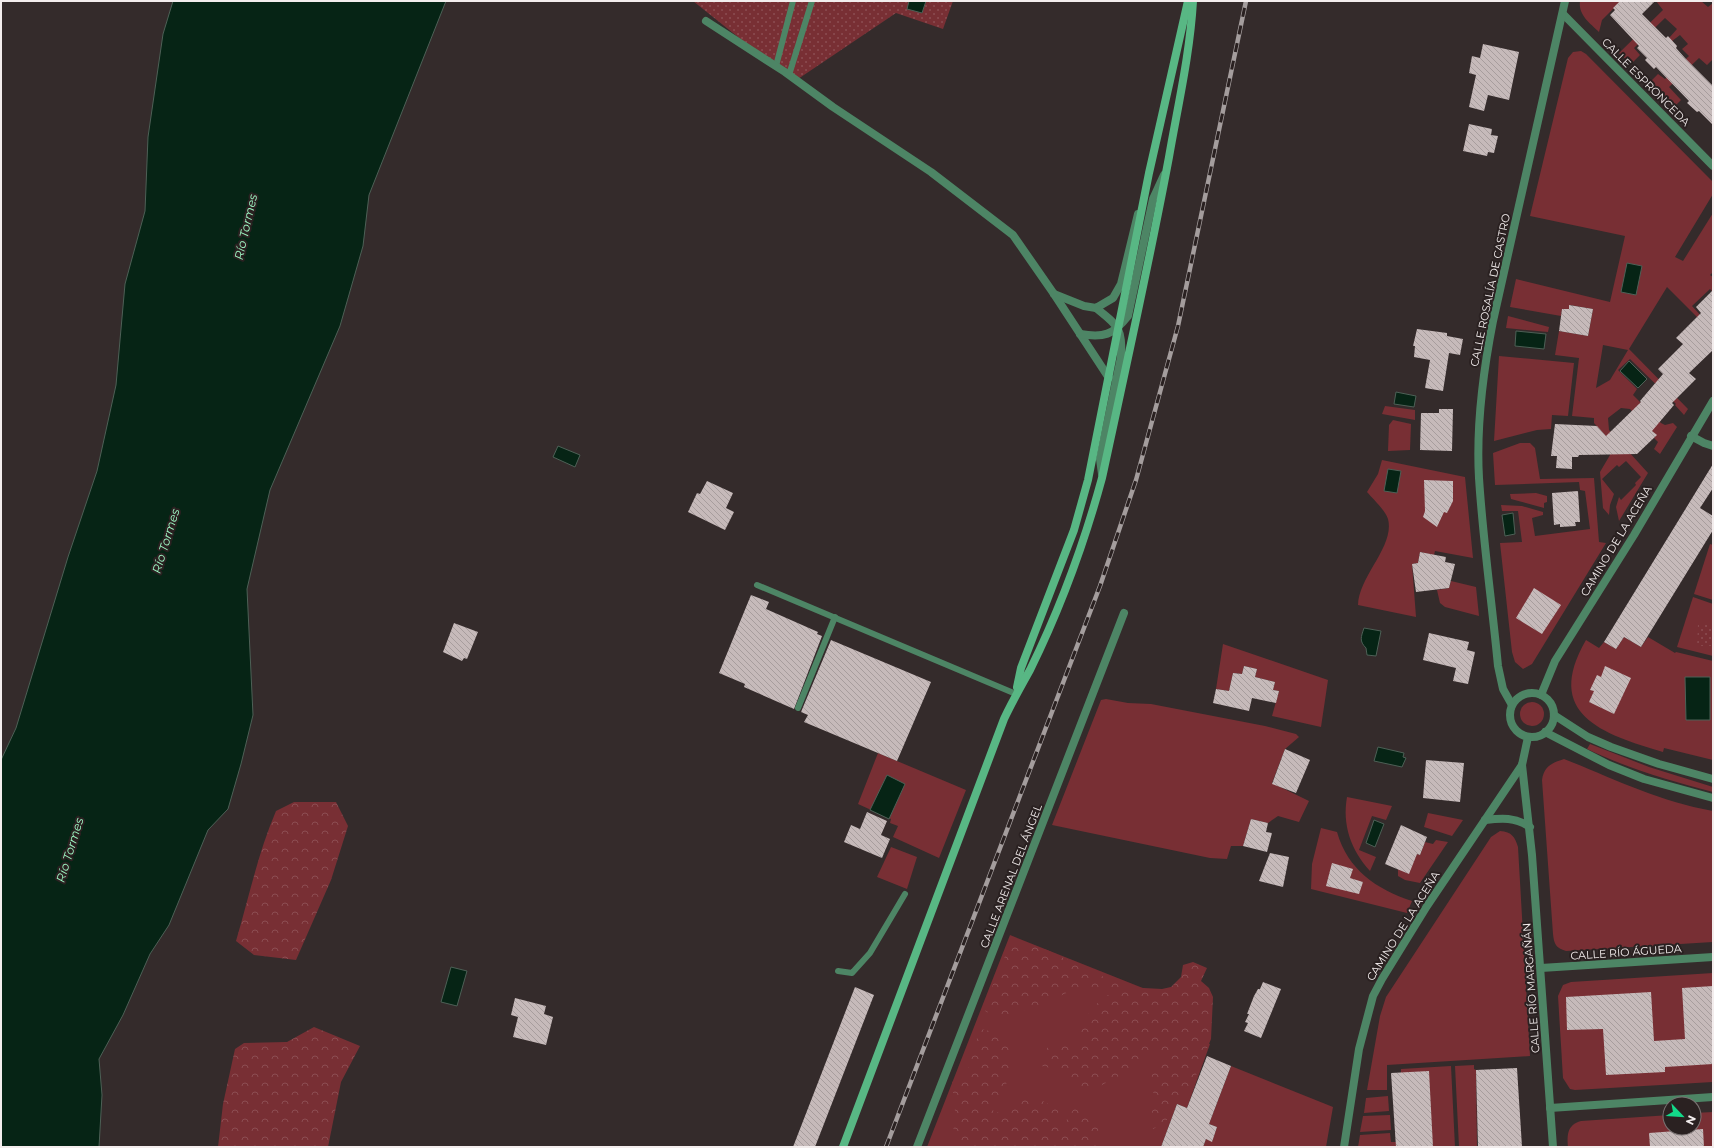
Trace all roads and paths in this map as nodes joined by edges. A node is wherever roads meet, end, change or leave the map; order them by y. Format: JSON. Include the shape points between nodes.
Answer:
{"nodes":[{"id":1,"x":793,"y":1,"type":"edge"},
{"id":2,"x":812,"y":1,"type":"edge"},
{"id":3,"x":1188,"y":1,"type":"edge"},
{"id":4,"x":1193,"y":1,"type":"edge"},
{"id":5,"x":1565,"y":1,"type":"edge"},
{"id":6,"x":1562,"y":14,"type":"junction"},
{"id":7,"x":706,"y":21,"type":"dead end"},
{"id":8,"x":776,"y":66,"type":"junction"},
{"id":9,"x":789,"y":75,"type":"junction"},
{"id":10,"x":1713,"y":166,"type":"edge"},
{"id":11,"x":1166,"y":169,"type":"junction"},
{"id":12,"x":1149,"y":173,"type":"junction"},
{"id":13,"x":1054,"y":294,"type":"junction"},
{"id":14,"x":1096,"y":308,"type":"junction"},
{"id":15,"x":1119,"y":328,"type":"junction"},
{"id":16,"x":1080,"y":334,"type":"junction"},
{"id":17,"x":1108,"y":378,"type":"junction"},
{"id":18,"x":1713,"y":401,"type":"edge"},
{"id":19,"x":1691,"y":436,"type":"junction"},
{"id":20,"x":1713,"y":446,"type":"edge"},
{"id":21,"x":1102,"y":478,"type":"junction"},
{"id":22,"x":757,"y":585,"type":"dead end"},
{"id":23,"x":1124,"y":613,"type":"dead end"},
{"id":24,"x":835,"y":617,"type":"junction"},
{"id":25,"x":1016,"y":694,"type":"junction"},
{"id":26,"x":1541,"y":695,"type":"junction"},
{"id":27,"x":1512,"y":705,"type":"junction"},
{"id":28,"x":798,"y":708,"type":"dead end"},
{"id":29,"x":1554,"y":715,"type":"junction"},
{"id":30,"x":1545,"y":732,"type":"junction"},
{"id":31,"x":1528,"y":737,"type":"junction"},
{"id":32,"x":1522,"y":765,"type":"junction"},
{"id":33,"x":1713,"y":779,"type":"edge"},
{"id":34,"x":1713,"y":798,"type":"edge"},
{"id":35,"x":1485,"y":820,"type":"junction"},
{"id":36,"x":1530,"y":827,"type":"junction"},
{"id":37,"x":905,"y":894,"type":"dead end"},
{"id":38,"x":1713,"y":957,"type":"edge"},
{"id":39,"x":1541,"y":968,"type":"junction"},
{"id":40,"x":838,"y":971,"type":"dead end"},
{"id":41,"x":1713,"y":1097,"type":"edge"},
{"id":42,"x":1550,"y":1108,"type":"junction"},
{"id":43,"x":843,"y":1147,"type":"edge"},
{"id":44,"x":917,"y":1147,"type":"edge"},
{"id":45,"x":1344,"y":1147,"type":"edge"},
{"id":46,"x":1553,"y":1147,"type":"edge"}],
"edges":[{"from":1,"to":8,"type":"lane"},
{"from":2,"to":9,"type":"lane"},
{"from":3,"to":12,"type":"street"},
{"from":4,"to":11,"type":"street","via":[[1189,44]]},
{"from":5,"to":6,"type":"street","name":"CALLE ROSALÍA DE CASTRO"},
{"from":6,"to":10,"type":"street","name":"CALLE ESPRONCEDA"},
{"from":6,"to":27,"type":"street","name":"CALLE ROSALÍA DE CASTRO","via":[[1493,321],[1484,366],[1480,419],[1479,477],[1498,666],[1503,689]]},
{"from":7,"to":8,"type":"street"},
{"from":8,"to":9,"type":"street"},
{"from":9,"to":13,"type":"street","via":[[930,172],[1013,235]]},
{"from":11,"to":15,"type":"street","via":[[1153,199],[1128,316]]},
{"from":11,"to":21,"type":"street"},
{"from":12,"to":14,"type":"street","via":[[1121,284],[1113,298]]},
{"from":12,"to":15,"type":"street"},
{"from":13,"to":14,"type":"street"},
{"from":13,"to":16,"type":"street"},
{"from":14,"to":15,"type":"street"},
{"from":15,"to":16,"type":"street","via":[[1102,336]]},
{"from":15,"to":17,"type":"street"},
{"from":15,"to":21,"type":"street","via":[[1121,357],[1100,459]]},
{"from":16,"to":17,"type":"street"},
{"from":17,"to":25,"type":"street","via":[[1089,473],[1074,530],[1021,668]]},
{"from":18,"to":19,"type":"street","name":"CAMINO DE LA ACEÑA"},
{"from":19,"to":20,"type":"street"},
{"from":19,"to":26,"type":"street","name":"CAMINO DE LA ACEÑA","via":[[1634,535],[1555,661]]},
{"from":21,"to":25,"type":"street","via":[[1092,516],[1071,573]]},
{"from":22,"to":24,"type":"lane"},
{"from":23,"to":44,"type":"street","name":"CALLE ARENAL DEL ÁNGEL"},
{"from":24,"to":25,"type":"lane"},
{"from":24,"to":28,"type":"lane"},
{"from":25,"to":43,"type":"street","via":[[1001,726]]},
{"from":26,"to":27,"type":"street","via":[[1530,692],[1520,696]]},
{"from":26,"to":29,"type":"street","via":[[1553,707]]},
{"from":27,"to":31,"type":"street","via":[[1510,718],[1516,730]]},
{"from":29,"to":30,"type":"street","via":[[1552,725]]},
{"from":29,"to":33,"type":"street","via":[[1588,737],[1611,747]]},
{"from":30,"to":31,"type":"street"},
{"from":30,"to":34,"type":"street","via":[[1609,765],[1644,779]]},
{"from":31,"to":32,"type":"street","name":"CAMINO DE LA ACEÑA"},
{"from":32,"to":35,"type":"street","name":"CAMINO DE LA ACEÑA"},
{"from":32,"to":36,"type":"street","name":"CALLE RÍO MARGAÑÁN"},
{"from":35,"to":36,"type":"street","via":[[1509,818]]},
{"from":35,"to":45,"type":"street","name":"CAMINO DE LA ACEÑA","via":[[1427,906],[1373,996],[1359,1049]]},
{"from":36,"to":39,"type":"street","name":"CALLE RÍO MARGAÑÁN"},
{"from":37,"to":40,"type":"lane","via":[[870,953],[852,973]]},
{"from":38,"to":39,"type":"street","name":"CALLE RÍO ÁGUEDA"},
{"from":39,"to":42,"type":"street","name":"CALLE RÍO MARGAÑÁN"},
{"from":41,"to":42,"type":"street"},
{"from":42,"to":46,"type":"street","name":"CALLE RÍO MARGAÑÁN"}]}
